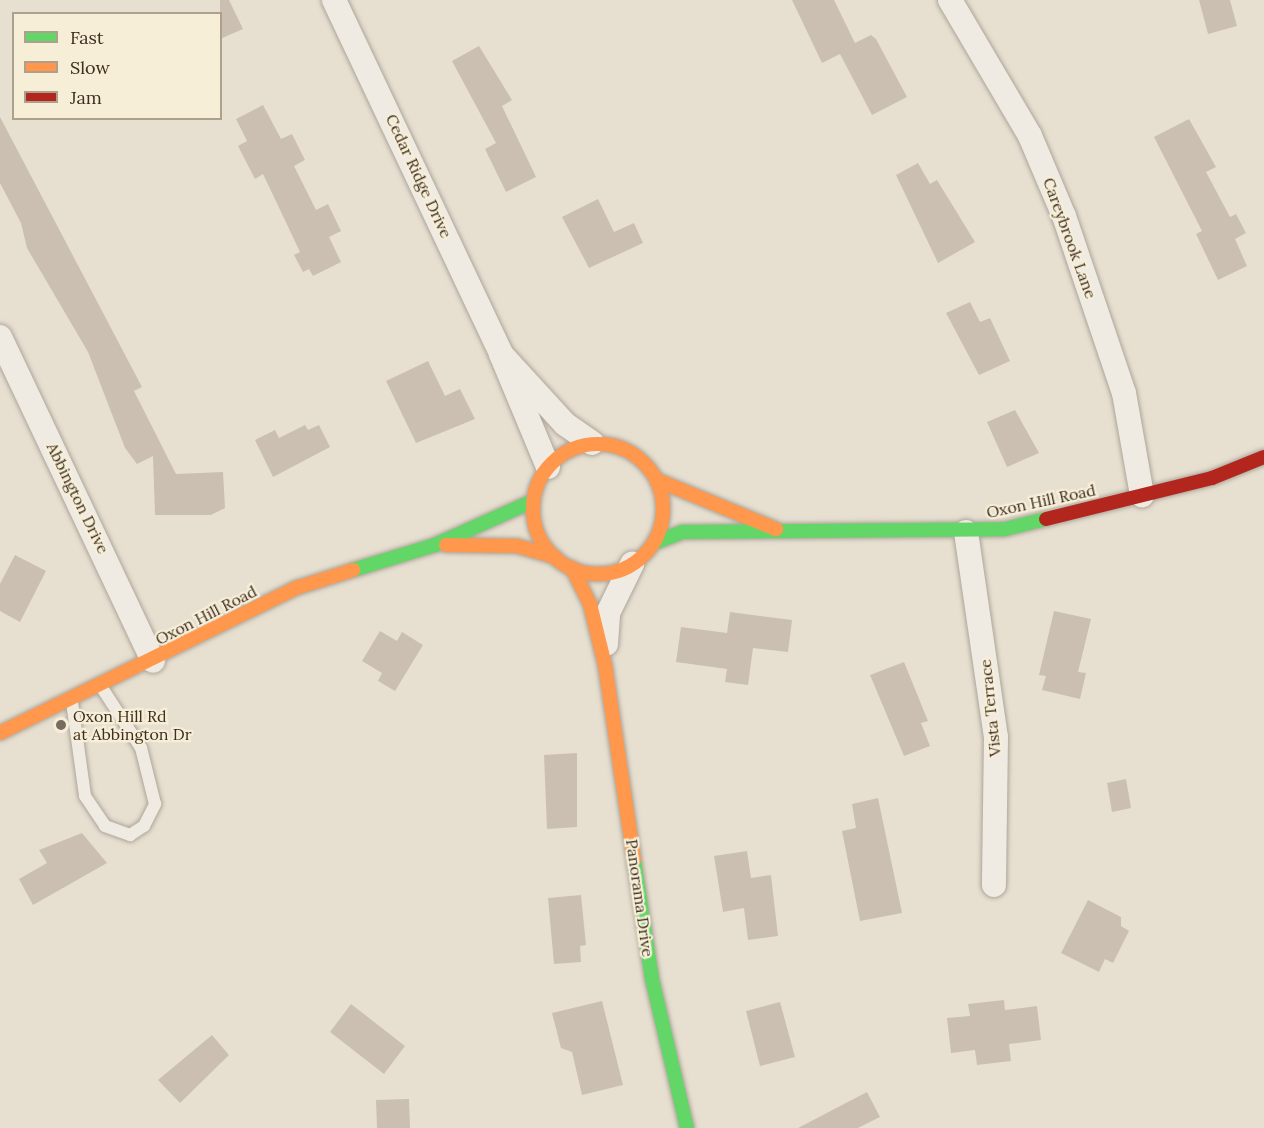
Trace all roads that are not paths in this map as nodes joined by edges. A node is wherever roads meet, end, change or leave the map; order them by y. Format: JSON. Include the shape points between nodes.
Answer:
{"nodes":[{"id":1,"x":334,"y":0,"type":"edge"},
{"id":2,"x":950,"y":0,"type":"edge"},
{"id":3,"x":0,"y":336,"type":"edge"},
{"id":4,"x":501,"y":354,"type":"junction"},
{"id":5,"x":592,"y":444,"type":"junction"},
{"id":6,"x":1264,"y":457,"type":"edge"},
{"id":7,"x":548,"y":467,"type":"junction"},
{"id":8,"x":657,"y":480,"type":"junction"},
{"id":9,"x":1142,"y":495,"type":"junction"},
{"id":10,"x":533,"y":501,"type":"junction"},
{"id":11,"x":783,"y":532,"type":"junction"},
{"id":12,"x":966,"y":532,"type":"junction"},
{"id":13,"x":654,"y":543,"type":"junction"},
{"id":14,"x":435,"y":545,"type":"junction"},
{"id":15,"x":555,"y":557,"type":"junction"},
{"id":16,"x":632,"y":564,"type":"junction"},
{"id":17,"x":572,"y":568,"type":"junction"},
{"id":18,"x":153,"y":661,"type":"junction"},
{"id":19,"x":605,"y":665,"type":"junction"},
{"id":20,"x":102,"y":688,"type":"junction"},
{"id":21,"x":72,"y":702,"type":"junction"},
{"id":22,"x":0,"y":733,"type":"edge"},
{"id":23,"x":994,"y":885,"type":"dead end"},
{"id":24,"x":687,"y":1128,"type":"edge"}],
"edges":[{"from":1,"to":4,"type":"street","name":"Cedar Ridge Drive"},
{"from":2,"to":9,"type":"street","name":"Careybrook Lane","via":[[1030,136],[1064,216],[1124,393]]},
{"from":3,"to":18,"type":"street","name":"Abbington Drive"},
{"from":4,"to":5,"type":"street","name":"Cedar Ridge Drive","via":[[565,424]]},
{"from":4,"to":7,"type":"street","name":"Cedar Ridge Drive"},
{"from":5,"to":7,"type":"main road","via":[[561,455]]},
{"from":5,"to":8,"type":"main road","via":[[618,446],[641,459]]},
{"from":6,"to":9,"type":"main road","name":"Oxon Hill Road","via":[[1212,478]]},
{"from":7,"to":10,"type":"main road"},
{"from":8,"to":11,"type":"main road","name":"Oxon Hill Road"},
{"from":8,"to":13,"type":"main road","via":[[663,512]]},
{"from":9,"to":12,"type":"main road","name":"Oxon Hill Road","via":[[1005,529]]},
{"from":10,"to":14,"type":"main road","name":"Oxon Hill Road"},
{"from":10,"to":15,"type":"main road","via":[[534,521]]},
{"from":11,"to":12,"type":"main road","name":"Oxon Hill Road"},
{"from":11,"to":13,"type":"main road","name":"Oxon Hill Road","via":[[683,532]]},
{"from":12,"to":23,"type":"street","name":"Vista Terrace","via":[[996,737]]},
{"from":13,"to":16,"type":"main road"},
{"from":14,"to":15,"type":"main road","name":"Oxon Hill Road","via":[[517,546]]},
{"from":14,"to":18,"type":"main road","name":"Oxon Hill Road","via":[[296,588]]},
{"from":15,"to":17,"type":"main road"},
{"from":16,"to":17,"type":"main road","via":[[613,572]]},
{"from":16,"to":19,"type":"street","name":"Panorama Drive","via":[[608,613]]},
{"from":17,"to":19,"type":"main road","name":"Panorama Drive","via":[[590,604]]},
{"from":18,"to":20,"type":"main road","name":"Oxon Hill Road"},
{"from":19,"to":24,"type":"main road","name":"Panorama Drive","via":[[652,979]]},
{"from":20,"to":21,"type":"main road","name":"Oxon Hill Road"},
{"from":20,"to":21,"type":"lane","via":[[141,748],[155,804],[144,826],[130,835],[105,826],[85,796]]},
{"from":21,"to":22,"type":"main road","name":"Oxon Hill Road"}]}
